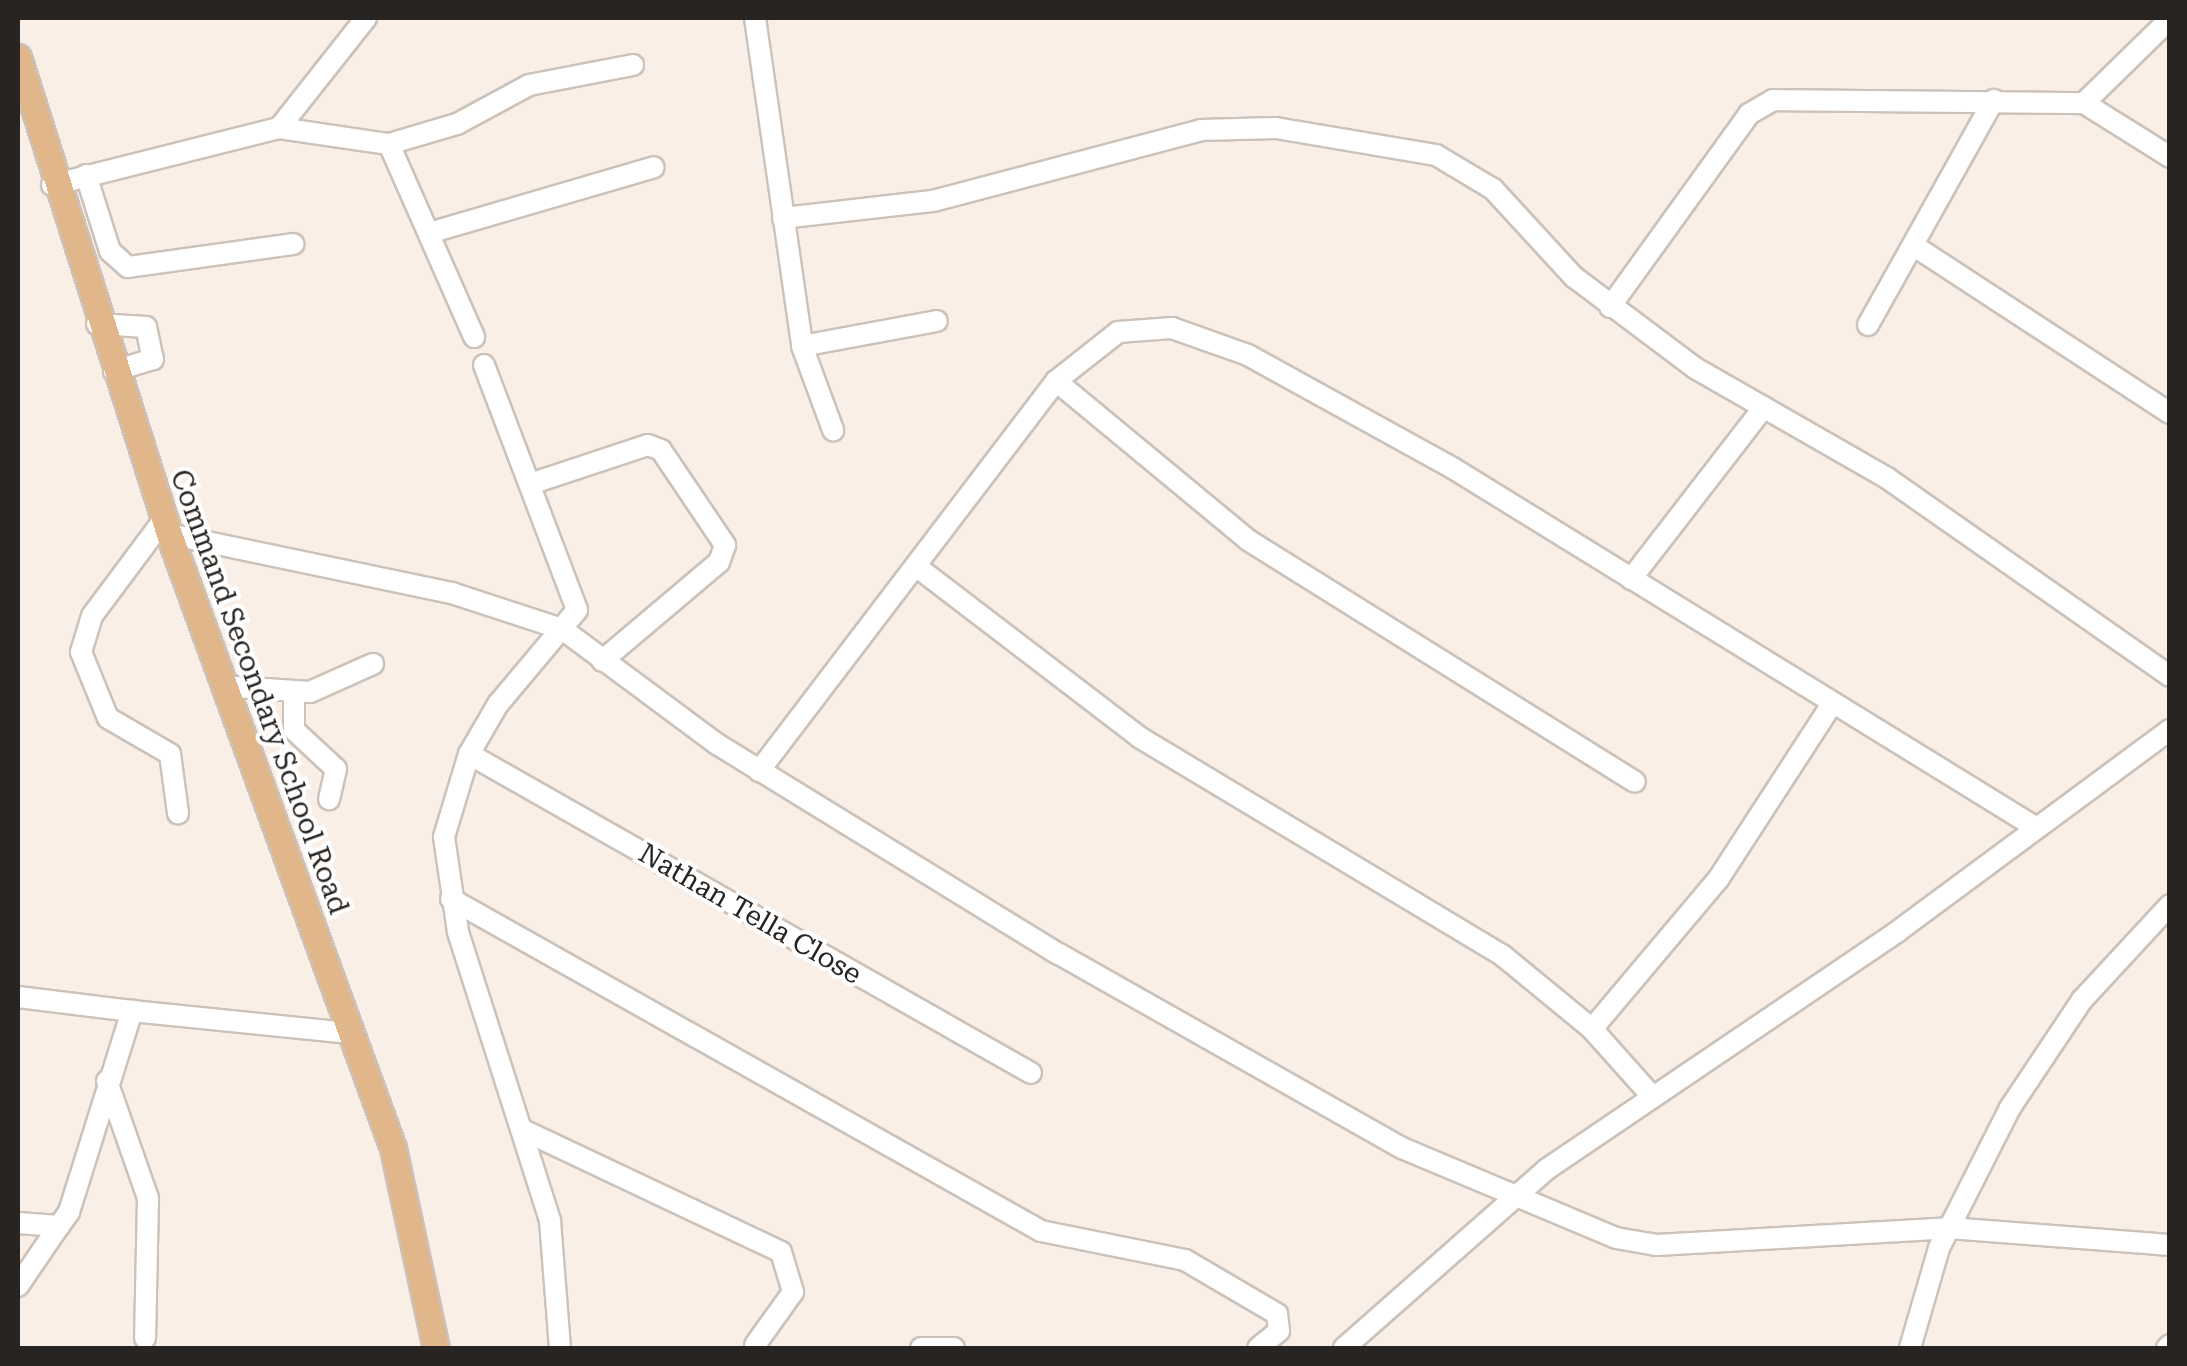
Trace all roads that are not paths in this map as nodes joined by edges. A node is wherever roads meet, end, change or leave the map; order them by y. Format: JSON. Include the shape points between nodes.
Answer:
{"nodes":[{"id":1,"x":366,"y":18,"type":"edge"},
{"id":2,"x":755,"y":18,"type":"edge"},
{"id":3,"x":2170,"y":19,"type":"edge"},
{"id":4,"x":18,"y":56,"type":"edge"},
{"id":5,"x":633,"y":65,"type":"dead end"},
{"id":6,"x":1994,"y":100,"type":"junction"},
{"id":7,"x":2084,"y":103,"type":"junction"},
{"id":8,"x":279,"y":128,"type":"junction"},
{"id":9,"x":389,"y":144,"type":"junction"},
{"id":10,"x":2170,"y":158,"type":"edge"},
{"id":11,"x":654,"y":167,"type":"dead end"},
{"id":12,"x":86,"y":175,"type":"junction"},
{"id":13,"x":52,"y":185,"type":"junction"},
{"id":14,"x":783,"y":218,"type":"junction"},
{"id":15,"x":429,"y":233,"type":"junction"},
{"id":16,"x":293,"y":244,"type":"dead end"},
{"id":17,"x":1916,"y":247,"type":"junction"},
{"id":18,"x":1610,"y":307,"type":"junction"},
{"id":19,"x":937,"y":321,"type":"dead end"},
{"id":20,"x":97,"y":324,"type":"junction"},
{"id":21,"x":1868,"y":325,"type":"dead end"},
{"id":22,"x":474,"y":336,"type":"dead end"},
{"id":23,"x":802,"y":346,"type":"junction"},
{"id":24,"x":484,"y":365,"type":"dead end"},
{"id":25,"x":114,"y":371,"type":"junction"},
{"id":26,"x":1056,"y":381,"type":"junction"},
{"id":27,"x":1764,"y":408,"type":"junction"},
{"id":28,"x":2170,"y":413,"type":"edge"},
{"id":29,"x":833,"y":430,"type":"dead end"},
{"id":30,"x":530,"y":484,"type":"junction"},
{"id":31,"x":167,"y":526,"type":"junction"},
{"id":32,"x":918,"y":567,"type":"junction"},
{"id":33,"x":1631,"y":579,"type":"junction"},
{"id":34,"x":562,"y":629,"type":"junction"},
{"id":35,"x":602,"y":662,"type":"junction"},
{"id":36,"x":373,"y":664,"type":"dead end"},
{"id":37,"x":2170,"y":676,"type":"edge"},
{"id":38,"x":222,"y":686,"type":"junction"},
{"id":39,"x":294,"y":691,"type":"junction"},
{"id":40,"x":1832,"y":704,"type":"junction"},
{"id":41,"x":2170,"y":730,"type":"edge"},
{"id":42,"x":470,"y":754,"type":"junction"},
{"id":43,"x":759,"y":771,"type":"junction"},
{"id":44,"x":1634,"y":782,"type":"dead end"},
{"id":45,"x":330,"y":798,"type":"dead end"},
{"id":46,"x":178,"y":813,"type":"dead end"},
{"id":47,"x":2035,"y":827,"type":"junction"},
{"id":48,"x":451,"y":898,"type":"junction"},
{"id":49,"x":2170,"y":905,"type":"edge"},
{"id":50,"x":18,"y":997,"type":"edge"},
{"id":51,"x":132,"y":1011,"type":"junction"},
{"id":52,"x":1592,"y":1030,"type":"junction"},
{"id":53,"x":350,"y":1033,"type":"junction"},
{"id":54,"x":1031,"y":1074,"type":"dead end"},
{"id":55,"x":107,"y":1081,"type":"junction"},
{"id":56,"x":1650,"y":1094,"type":"junction"},
{"id":57,"x":523,"y":1130,"type":"junction"},
{"id":58,"x":1513,"y":1198,"type":"junction"},
{"id":59,"x":18,"y":1222,"type":"edge"},
{"id":60,"x":60,"y":1226,"type":"junction"},
{"id":61,"x":1949,"y":1228,"type":"junction"},
{"id":62,"x":2170,"y":1245,"type":"edge"},
{"id":63,"x":18,"y":1286,"type":"edge"},
{"id":64,"x":144,"y":1338,"type":"dead end"},
{"id":65,"x":755,"y":1345,"type":"dead end"},
{"id":66,"x":436,"y":1348,"type":"edge"},
{"id":67,"x":560,"y":1348,"type":"edge"},
{"id":68,"x":921,"y":1348,"type":"edge"},
{"id":69,"x":954,"y":1348,"type":"edge"},
{"id":70,"x":1258,"y":1348,"type":"edge"},
{"id":71,"x":1344,"y":1348,"type":"edge"},
{"id":72,"x":1910,"y":1348,"type":"edge"}],
"edges":[{"from":1,"to":8,"type":"street"},
{"from":2,"to":14,"type":"street"},
{"from":3,"to":7,"type":"street"},
{"from":4,"to":13,"type":"main road","name":"Command Secondary School Road"},
{"from":5,"to":9,"type":"street","via":[[529,84],[457,124]]},
{"from":6,"to":7,"type":"street"},
{"from":6,"to":17,"type":"street"},
{"from":6,"to":18,"type":"street","via":[[1760,104]]},
{"from":7,"to":10,"type":"street"},
{"from":8,"to":9,"type":"street"},
{"from":8,"to":12,"type":"street"},
{"from":9,"to":15,"type":"street"},
{"from":11,"to":15,"type":"street"},
{"from":12,"to":13,"type":"street"},
{"from":12,"to":16,"type":"street","via":[[110,251],[128,267]]},
{"from":13,"to":20,"type":"main road","name":"Command Secondary School Road"},
{"from":14,"to":18,"type":"street","via":[[933,201],[1201,130],[1276,128],[1386,142],[1466,168]]},
{"from":14,"to":23,"type":"street"},
{"from":15,"to":22,"type":"street"},
{"from":17,"to":21,"type":"street"},
{"from":17,"to":28,"type":"street"},
{"from":18,"to":27,"type":"street"},
{"from":19,"to":23,"type":"street"},
{"from":20,"to":25,"type":"main road","name":"Command Secondary School Road"},
{"from":20,"to":25,"type":"street","via":[[146,327],[153,360]]},
{"from":23,"to":29,"type":"street"},
{"from":24,"to":30,"type":"street"},
{"from":25,"to":31,"type":"main road","name":"Command Secondary School Road"},
{"from":26,"to":32,"type":"street"},
{"from":26,"to":33,"type":"street","via":[[1118,332],[1172,328],[1214,340],[1398,436]]},
{"from":26,"to":44,"type":"street","via":[[1248,540]]},
{"from":27,"to":33,"type":"street"},
{"from":27,"to":37,"type":"street","via":[[1887,478]]},
{"from":30,"to":34,"type":"street","via":[[574,595],[576,610]]},
{"from":30,"to":35,"type":"street","via":[[648,445],[661,450],[725,545],[718,562]]},
{"from":31,"to":34,"type":"street","via":[[452,593]]},
{"from":31,"to":38,"type":"main road","name":"Command Secondary School Road"},
{"from":31,"to":46,"type":"street","via":[[92,616],[81,652],[108,718],[170,754]]},
{"from":32,"to":43,"type":"street"},
{"from":32,"to":52,"type":"street","via":[[1139,737],[1502,955]]},
{"from":33,"to":40,"type":"street"},
{"from":34,"to":35,"type":"street"},
{"from":34,"to":42,"type":"street","via":[[539,648]]},
{"from":35,"to":43,"type":"street"},
{"from":36,"to":39,"type":"street","via":[[337,685]]},
{"from":38,"to":39,"type":"street"},
{"from":38,"to":53,"type":"main road","name":"Command Secondary School Road"},
{"from":39,"to":45,"type":"street","via":[[294,730],[336,769]]},
{"from":40,"to":47,"type":"street"},
{"from":40,"to":52,"type":"street","via":[[1719,878]]},
{"from":41,"to":47,"type":"street"},
{"from":42,"to":48,"type":"street","via":[[444,836]]},
{"from":42,"to":54,"type":"street","name":"Nathan Tella Close"},
{"from":43,"to":58,"type":"street","via":[[1402,1148]]},
{"from":47,"to":56,"type":"street"},
{"from":48,"to":57,"type":"street"},
{"from":48,"to":70,"type":"street","via":[[1041,1231],[1185,1260],[1277,1314],[1279,1332]]},
{"from":49,"to":61,"type":"street","via":[[2052,1044]]},
{"from":50,"to":51,"type":"street"},
{"from":51,"to":53,"type":"street"},
{"from":51,"to":55,"type":"street"},
{"from":52,"to":56,"type":"street"},
{"from":53,"to":66,"type":"main road","name":"Command Secondary School Road","via":[[394,1148]]},
{"from":55,"to":60,"type":"street"},
{"from":55,"to":64,"type":"street","via":[[148,1198]]},
{"from":56,"to":58,"type":"street"},
{"from":57,"to":65,"type":"street","via":[[781,1252],[793,1292]]},
{"from":57,"to":67,"type":"street","via":[[553,1235]]},
{"from":58,"to":61,"type":"street","via":[[1657,1245]]},
{"from":58,"to":71,"type":"street"},
{"from":59,"to":60,"type":"street"},
{"from":60,"to":63,"type":"street"},
{"from":61,"to":62,"type":"street"},
{"from":61,"to":72,"type":"street"},
{"from":68,"to":69,"type":"street"}]}
